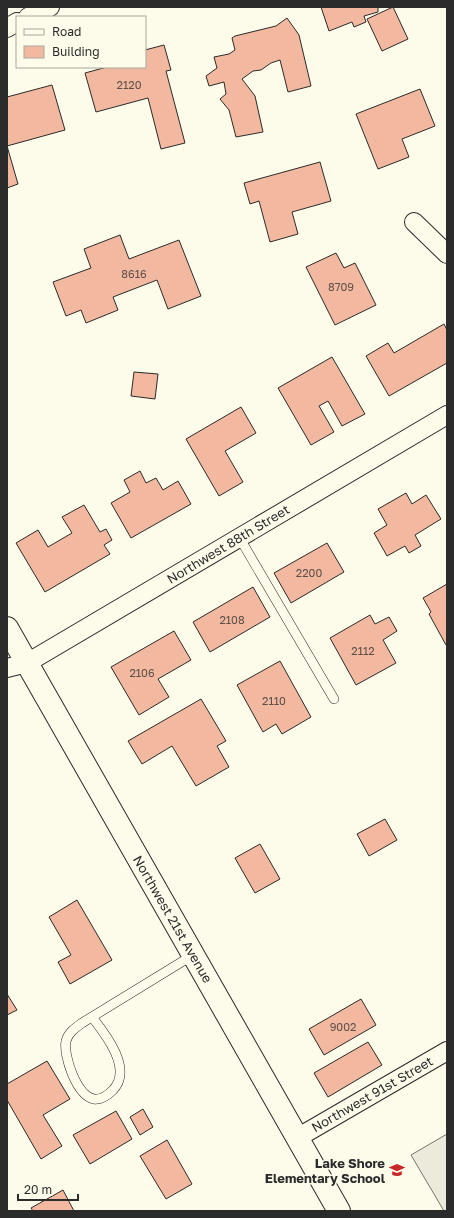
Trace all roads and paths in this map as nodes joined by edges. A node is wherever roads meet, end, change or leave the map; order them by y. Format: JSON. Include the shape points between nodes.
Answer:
{"nodes":[{"id":1,"x":50,"y":7,"type":"edge"},
{"id":2,"x":30,"y":16,"type":"edge"},
{"id":3,"x":16,"y":23,"type":"edge"},
{"id":4,"x":7,"y":28,"type":"edge"},
{"id":5,"x":414,"y":222,"type":"dead end"},
{"id":6,"x":447,"y":254,"type":"edge"},
{"id":7,"x":447,"y":415,"type":"edge"},
{"id":8,"x":239,"y":537,"type":"junction"},
{"id":9,"x":7,"y":628,"type":"edge"},
{"id":10,"x":17,"y":666,"type":"edge"},
{"id":11,"x":334,"y":700,"type":"dead end"},
{"id":12,"x":193,"y":955,"type":"junction"},
{"id":13,"x":92,"y":1017,"type":"junction"},
{"id":14,"x":447,"y":1051,"type":"edge"},
{"id":15,"x":298,"y":1138,"type":"junction"},
{"id":16,"x":338,"y":1211,"type":"edge"}],
"edges":[{"from":1,"to":2,"type":"street"},
{"from":3,"to":4,"type":"street"},
{"from":5,"to":6,"type":"street"},
{"from":7,"to":8,"type":"street","name":"Northwest 88th Street"},
{"from":8,"to":10,"type":"street","name":"Northwest 88th Street"},
{"from":8,"to":11,"type":"lane"},
{"from":9,"to":10,"type":"street","name":"Northwest 21st Avenue"},
{"from":10,"to":12,"type":"street","name":"Northwest 21st Avenue"},
{"from":12,"to":13,"type":"lane"},
{"from":12,"to":15,"type":"street","name":"Northwest 21st Avenue"},
{"from":13,"to":13,"type":"lane","via":[[70,1032],[65,1050],[72,1074],[86,1096],[94,1099],[110,1093],[118,1085],[120,1076],[114,1050]]},
{"from":14,"to":15,"type":"street","name":"Northwest 91st Street"},
{"from":15,"to":16,"type":"street","name":"Northwest 21st Avenue"}]}
